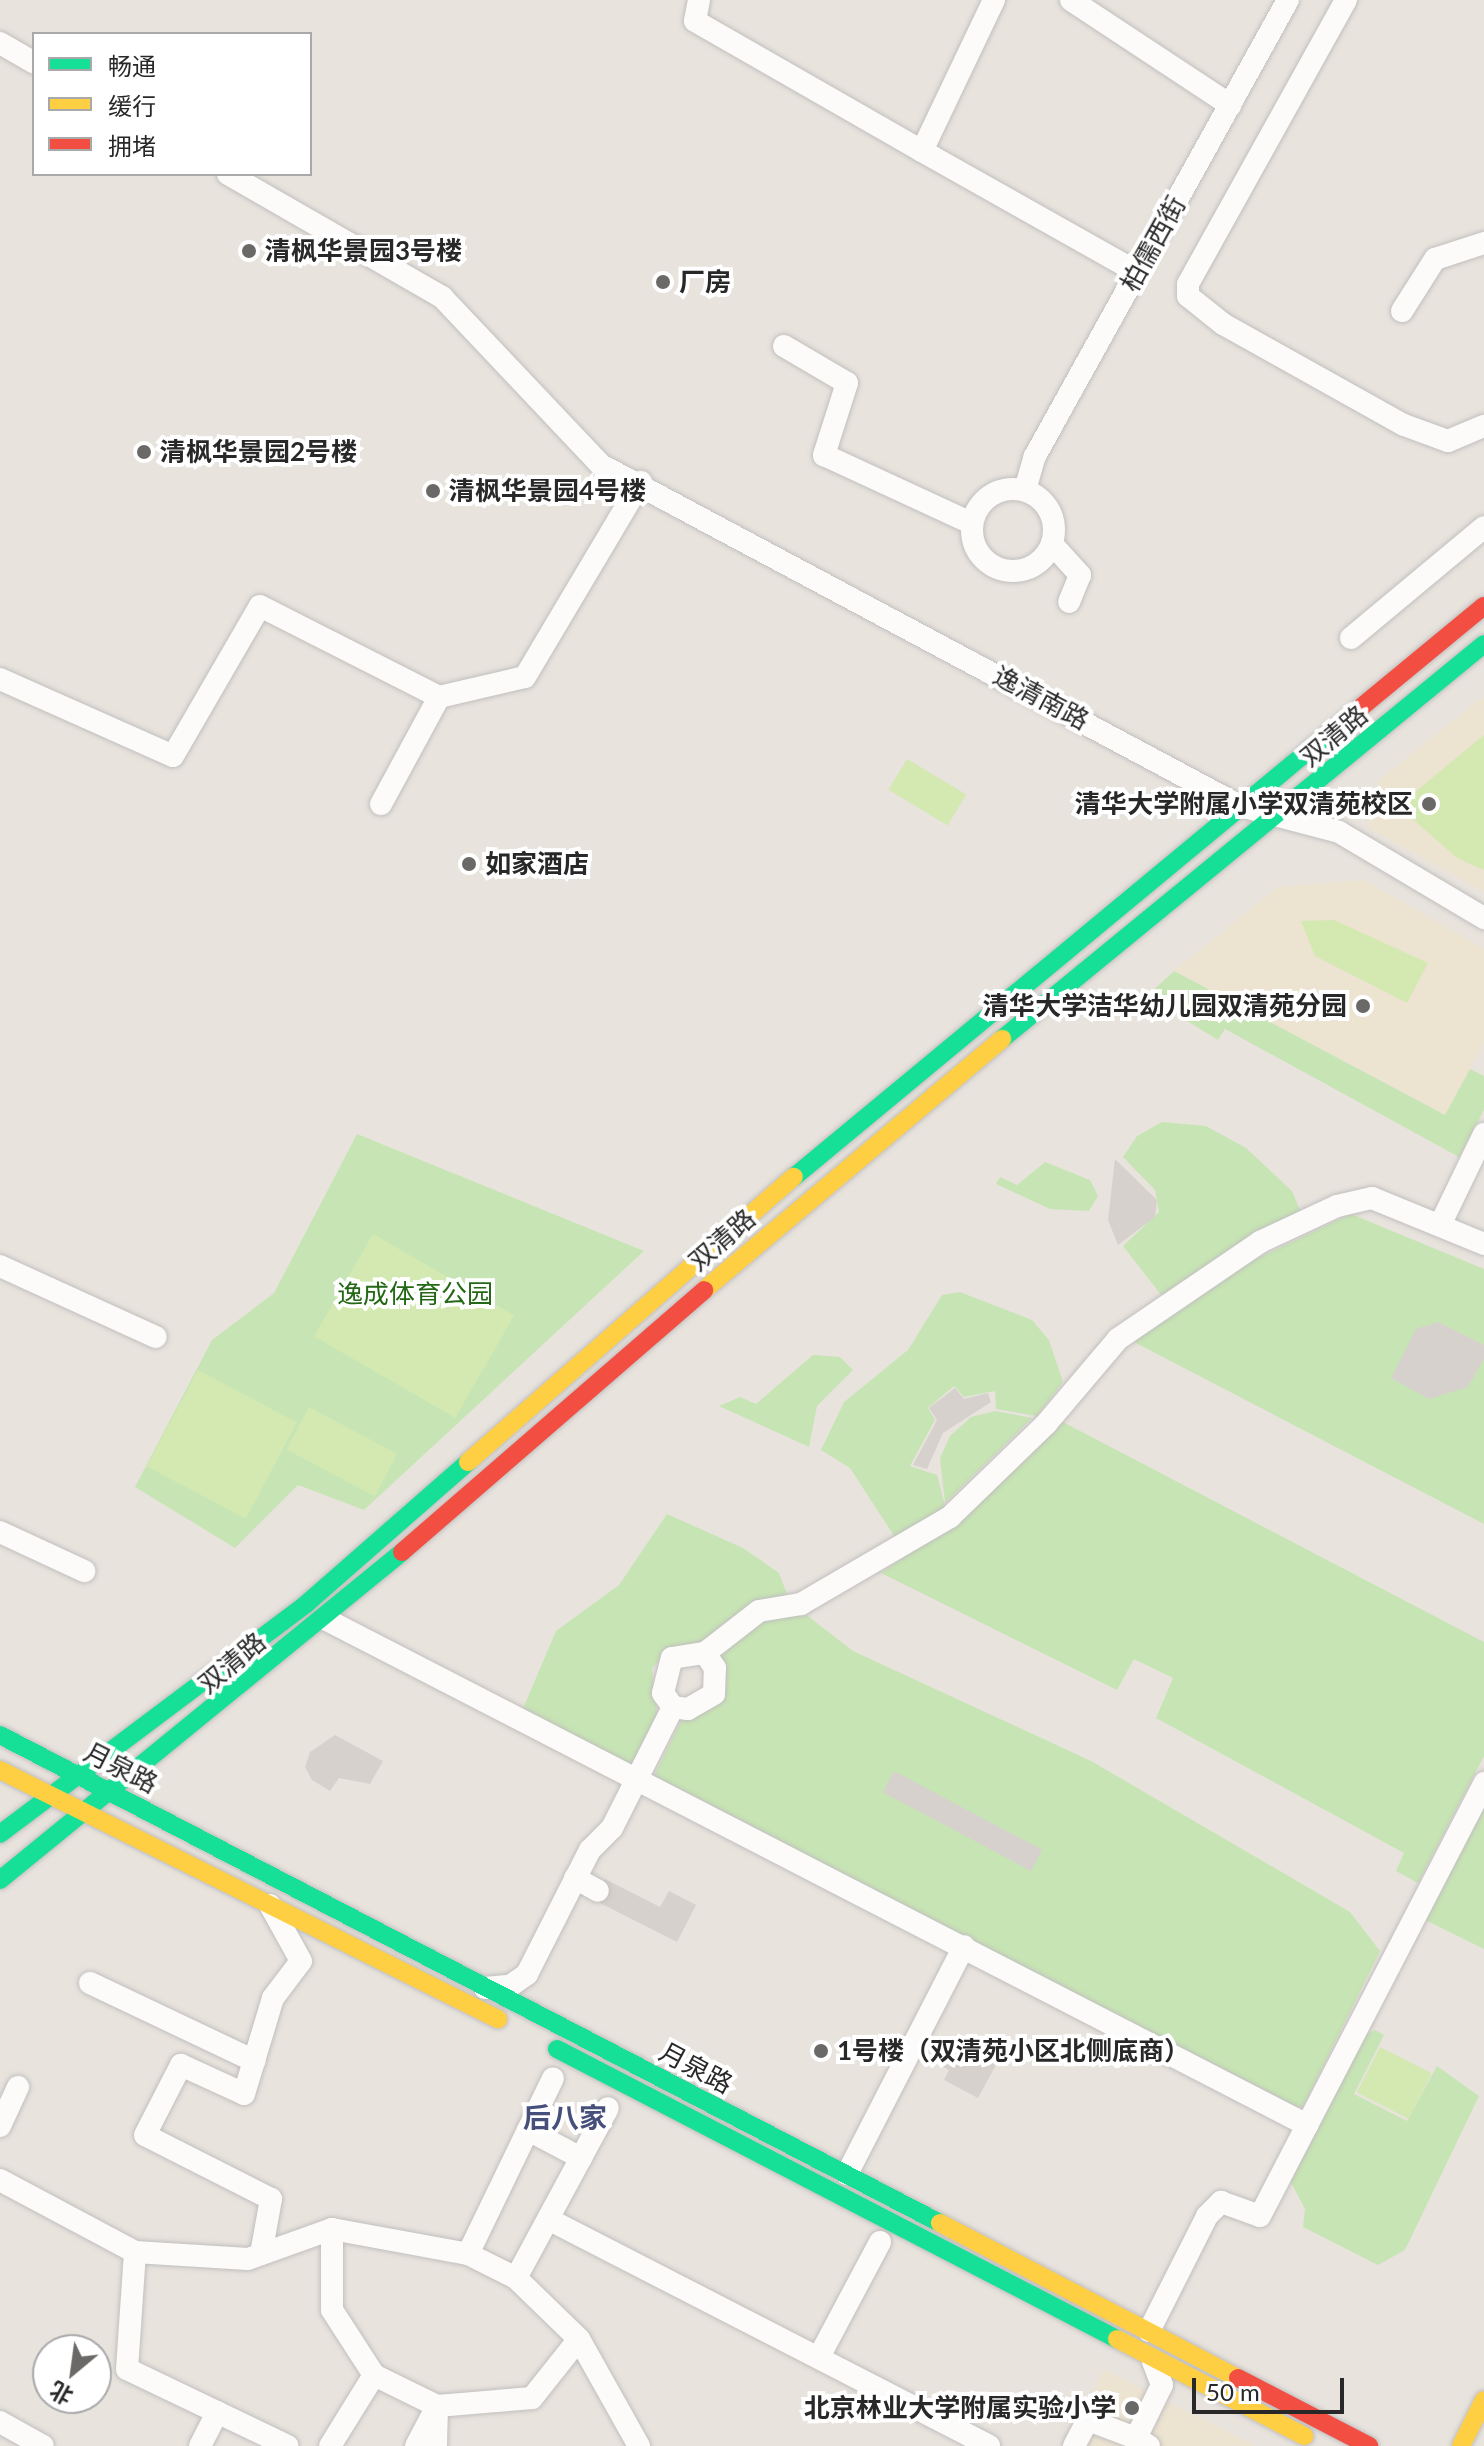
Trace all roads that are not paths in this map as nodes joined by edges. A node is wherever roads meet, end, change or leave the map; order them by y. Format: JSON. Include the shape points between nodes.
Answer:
{"nodes":[{"id":1,"x":699,"y":0,"type":"edge"},
{"id":2,"x":994,"y":0,"type":"edge"},
{"id":3,"x":1071,"y":0,"type":"edge"},
{"id":4,"x":1288,"y":0,"type":"edge"},
{"id":5,"x":1346,"y":0,"type":"edge"},
{"id":6,"x":0,"y":43,"type":"edge"},
{"id":7,"x":32,"y":62,"type":"edge"},
{"id":8,"x":1230,"y":105,"type":"junction"},
{"id":9,"x":922,"y":151,"type":"junction"},
{"id":10,"x":231,"y":176,"type":"edge"},
{"id":11,"x":1484,"y":243,"type":"edge"},
{"id":12,"x":1137,"y":272,"type":"junction"},
{"id":13,"x":1402,"y":311,"type":"dead end"},
{"id":14,"x":784,"y":346,"type":"dead end"},
{"id":15,"x":1484,"y":426,"type":"edge"},
{"id":16,"x":641,"y":482,"type":"junction"},
{"id":17,"x":1025,"y":490,"type":"junction"},
{"id":18,"x":971,"y":523,"type":"junction"},
{"id":19,"x":1484,"y":527,"type":"edge"},
{"id":20,"x":1052,"y":544,"type":"junction"},
{"id":21,"x":1069,"y":602,"type":"dead end"},
{"id":22,"x":1484,"y":606,"type":"edge"},
{"id":23,"x":1351,"y":638,"type":"dead end"},
{"id":24,"x":1484,"y":644,"type":"edge"},
{"id":25,"x":0,"y":679,"type":"edge"},
{"id":26,"x":439,"y":697,"type":"junction"},
{"id":27,"x":381,"y":804,"type":"dead end"},
{"id":28,"x":1240,"y":806,"type":"junction"},
{"id":29,"x":1276,"y":818,"type":"junction"},
{"id":30,"x":1484,"y":918,"type":"edge"},
{"id":31,"x":1484,"y":1134,"type":"edge"},
{"id":32,"x":1441,"y":1223,"type":"junction"},
{"id":33,"x":1484,"y":1244,"type":"edge"},
{"id":34,"x":0,"y":1266,"type":"edge"},
{"id":35,"x":156,"y":1337,"type":"dead end"},
{"id":36,"x":0,"y":1532,"type":"edge"},
{"id":37,"x":84,"y":1571,"type":"dead end"},
{"id":38,"x":325,"y":1619,"type":"junction"},
{"id":39,"x":705,"y":1653,"type":"junction"},
{"id":40,"x":673,"y":1707,"type":"junction"},
{"id":41,"x":0,"y":1735,"type":"edge"},
{"id":42,"x":0,"y":1770,"type":"edge"},
{"id":43,"x":77,"y":1775,"type":"junction"},
{"id":44,"x":637,"y":1776,"type":"junction"},
{"id":45,"x":1484,"y":1783,"type":"edge"},
{"id":46,"x":115,"y":1794,"type":"junction"},
{"id":47,"x":48,"y":1795,"type":"junction"},
{"id":48,"x":85,"y":1814,"type":"junction"},
{"id":49,"x":0,"y":1834,"type":"edge"},
{"id":50,"x":575,"y":1878,"type":"junction"},
{"id":51,"x":0,"y":1880,"type":"edge"},
{"id":52,"x":598,"y":1891,"type":"dead end"},
{"id":53,"x":270,"y":1905,"type":"junction"},
{"id":54,"x":964,"y":1946,"type":"junction"},
{"id":55,"x":90,"y":1983,"type":"dead end"},
{"id":56,"x":485,"y":1988,"type":"junction"},
{"id":57,"x":515,"y":2027,"type":"dead end"},
{"id":58,"x":540,"y":2040,"type":"dead end"},
{"id":59,"x":254,"y":2061,"type":"junction"},
{"id":60,"x":553,"y":2078,"type":"dead end"},
{"id":61,"x":18,"y":2087,"type":"dead end"},
{"id":62,"x":608,"y":2108,"type":"dead end"},
{"id":63,"x":1307,"y":2125,"type":"junction"},
{"id":64,"x":0,"y":2126,"type":"edge"},
{"id":65,"x":528,"y":2130,"type":"junction"},
{"id":66,"x":581,"y":2158,"type":"junction"},
{"id":67,"x":847,"y":2174,"type":"junction"},
{"id":68,"x":0,"y":2180,"type":"edge"},
{"id":69,"x":548,"y":2219,"type":"junction"},
{"id":70,"x":332,"y":2229,"type":"junction"},
{"id":71,"x":880,"y":2242,"type":"dead end"},
{"id":72,"x":135,"y":2252,"type":"junction"},
{"id":73,"x":261,"y":2254,"type":"junction"},
{"id":74,"x":468,"y":2254,"type":"junction"},
{"id":75,"x":516,"y":2278,"type":"junction"},
{"id":76,"x":1149,"y":2331,"type":"junction"},
{"id":77,"x":579,"y":2339,"type":"junction"},
{"id":78,"x":820,"y":2355,"type":"junction"},
{"id":79,"x":1153,"y":2361,"type":"junction"},
{"id":80,"x":374,"y":2375,"type":"junction"},
{"id":81,"x":1484,"y":2400,"type":"edge"},
{"id":82,"x":437,"y":2406,"type":"junction"},
{"id":83,"x":217,"y":2412,"type":"junction"},
{"id":84,"x":0,"y":2422,"type":"edge"},
{"id":85,"x":1143,"y":2442,"type":"edge"},
{"id":86,"x":43,"y":2446,"type":"edge"},
{"id":87,"x":200,"y":2446,"type":"edge"},
{"id":88,"x":288,"y":2446,"type":"edge"},
{"id":89,"x":330,"y":2446,"type":"edge"},
{"id":90,"x":416,"y":2446,"type":"edge"},
{"id":91,"x":436,"y":2446,"type":"edge"},
{"id":92,"x":639,"y":2446,"type":"edge"},
{"id":93,"x":989,"y":2446,"type":"edge"},
{"id":94,"x":1074,"y":2446,"type":"edge"},
{"id":95,"x":1325,"y":2446,"type":"edge"},
{"id":96,"x":1369,"y":2446,"type":"edge"},
{"id":97,"x":1461,"y":2446,"type":"edge"}],
"edges":[{"from":1,"to":9,"type":"street","via":[[695,21]]},
{"from":2,"to":9,"type":"street"},
{"from":3,"to":8,"type":"street"},
{"from":4,"to":8,"type":"street","name":"柏儒西街"},
{"from":5,"to":15,"type":"street","via":[[1188,284],[1188,296],[1223,324],[1404,425],[1448,441]]},
{"from":6,"to":7,"type":"street"},
{"from":8,"to":12,"type":"street","name":"柏儒西街"},
{"from":9,"to":12,"type":"street"},
{"from":10,"to":16,"type":"street","name":"逸清南路","via":[[442,297],[601,465]]},
{"from":11,"to":13,"type":"street","via":[[1435,259]]},
{"from":12,"to":17,"type":"street","name":"柏儒西街","via":[[1035,456]]},
{"from":14,"to":18,"type":"street","via":[[847,383],[824,455]]},
{"from":16,"to":26,"type":"street","via":[[525,677]]},
{"from":16,"to":28,"type":"street","name":"逸清南路"},
{"from":17,"to":18,"type":"street","via":[[985,499]]},
{"from":17,"to":20,"type":"street","via":[[1053,518]]},
{"from":18,"to":20,"type":"street","via":[[976,550],[997,569],[1024,571]]},
{"from":19,"to":23,"type":"street"},
{"from":20,"to":21,"type":"street","via":[[1080,575]]},
{"from":22,"to":28,"type":"main road","name":"双清路"},
{"from":24,"to":29,"type":"main road","name":"双清路"},
{"from":25,"to":26,"type":"street","via":[[173,756],[260,606]]},
{"from":26,"to":27,"type":"street"},
{"from":28,"to":29,"type":"street","name":"逸清南路"},
{"from":28,"to":43,"type":"main road","name":"双清路","via":[[823,1152],[306,1604]]},
{"from":29,"to":30,"type":"street","name":"逸清南路","via":[[1339,832]]},
{"from":29,"to":38,"type":"main road","name":"双清路","via":[[835,1176]]},
{"from":31,"to":32,"type":"street"},
{"from":32,"to":33,"type":"street"},
{"from":32,"to":39,"type":"street","via":[[1372,1198],[1337,1206],[1260,1242],[1118,1339],[1046,1424],[950,1517],[801,1604],[759,1611]]},
{"from":34,"to":35,"type":"street"},
{"from":36,"to":37,"type":"street"},
{"from":38,"to":44,"type":"street"},
{"from":38,"to":46,"type":"main road","name":"双清路"},
{"from":39,"to":40,"type":"street","via":[[672,1658],[663,1693]]},
{"from":39,"to":40,"type":"street","via":[[715,1668],[714,1694],[688,1709]]},
{"from":40,"to":44,"type":"street"},
{"from":41,"to":43,"type":"main road","name":"月泉路"},
{"from":42,"to":47,"type":"main road"},
{"from":43,"to":46,"type":"main road","name":"月泉路"},
{"from":43,"to":47,"type":"main road","name":"双清路"},
{"from":44,"to":50,"type":"street"},
{"from":44,"to":54,"type":"street"},
{"from":45,"to":63,"type":"street"},
{"from":46,"to":48,"type":"main road","name":"双清路"},
{"from":46,"to":56,"type":"main road","name":"月泉路"},
{"from":47,"to":48,"type":"main road"},
{"from":47,"to":49,"type":"main road","name":"双清路"},
{"from":48,"to":51,"type":"main road","name":"双清路"},
{"from":48,"to":53,"type":"main road"},
{"from":50,"to":52,"type":"street"},
{"from":50,"to":56,"type":"street","via":[[527,1974],[510,1986]]},
{"from":53,"to":57,"type":"main road"},
{"from":53,"to":59,"type":"street","via":[[301,1961],[273,1998]]},
{"from":54,"to":63,"type":"street"},
{"from":54,"to":67,"type":"street"},
{"from":55,"to":59,"type":"street"},
{"from":56,"to":67,"type":"main road","name":"月泉路"},
{"from":58,"to":79,"type":"main road","name":"月泉路"},
{"from":59,"to":73,"type":"street","via":[[244,2094],[181,2065],[145,2135],[271,2199]]},
{"from":60,"to":65,"type":"street"},
{"from":61,"to":64,"type":"street"},
{"from":62,"to":66,"type":"street"},
{"from":63,"to":76,"type":"street","via":[[1260,2216],[1221,2202],[1207,2216]]},
{"from":65,"to":66,"type":"street"},
{"from":65,"to":74,"type":"street"},
{"from":66,"to":69,"type":"street"},
{"from":67,"to":76,"type":"main road","name":"月泉路"},
{"from":68,"to":72,"type":"street"},
{"from":69,"to":75,"type":"street"},
{"from":69,"to":78,"type":"street"},
{"from":70,"to":73,"type":"street"},
{"from":70,"to":74,"type":"street"},
{"from":70,"to":80,"type":"street","via":[[332,2310]]},
{"from":71,"to":78,"type":"street"},
{"from":72,"to":73,"type":"street"},
{"from":72,"to":83,"type":"street","via":[[127,2369]]},
{"from":74,"to":75,"type":"street"},
{"from":75,"to":77,"type":"street"},
{"from":76,"to":96,"type":"main road","name":"月泉路"},
{"from":77,"to":82,"type":"street","via":[[532,2398]]},
{"from":77,"to":92,"type":"street"},
{"from":78,"to":93,"type":"street"},
{"from":79,"to":85,"type":"street","via":[[1162,2385]]},
{"from":79,"to":95,"type":"main road","name":"月泉路"},
{"from":80,"to":82,"type":"street"},
{"from":80,"to":89,"type":"street"},
{"from":81,"to":97,"type":"main road"},
{"from":82,"to":90,"type":"street"},
{"from":82,"to":91,"type":"street"},
{"from":83,"to":87,"type":"street"},
{"from":83,"to":88,"type":"street"},
{"from":84,"to":86,"type":"street"},
{"from":85,"to":94,"type":"street","via":[[1088,2420]]}]}
